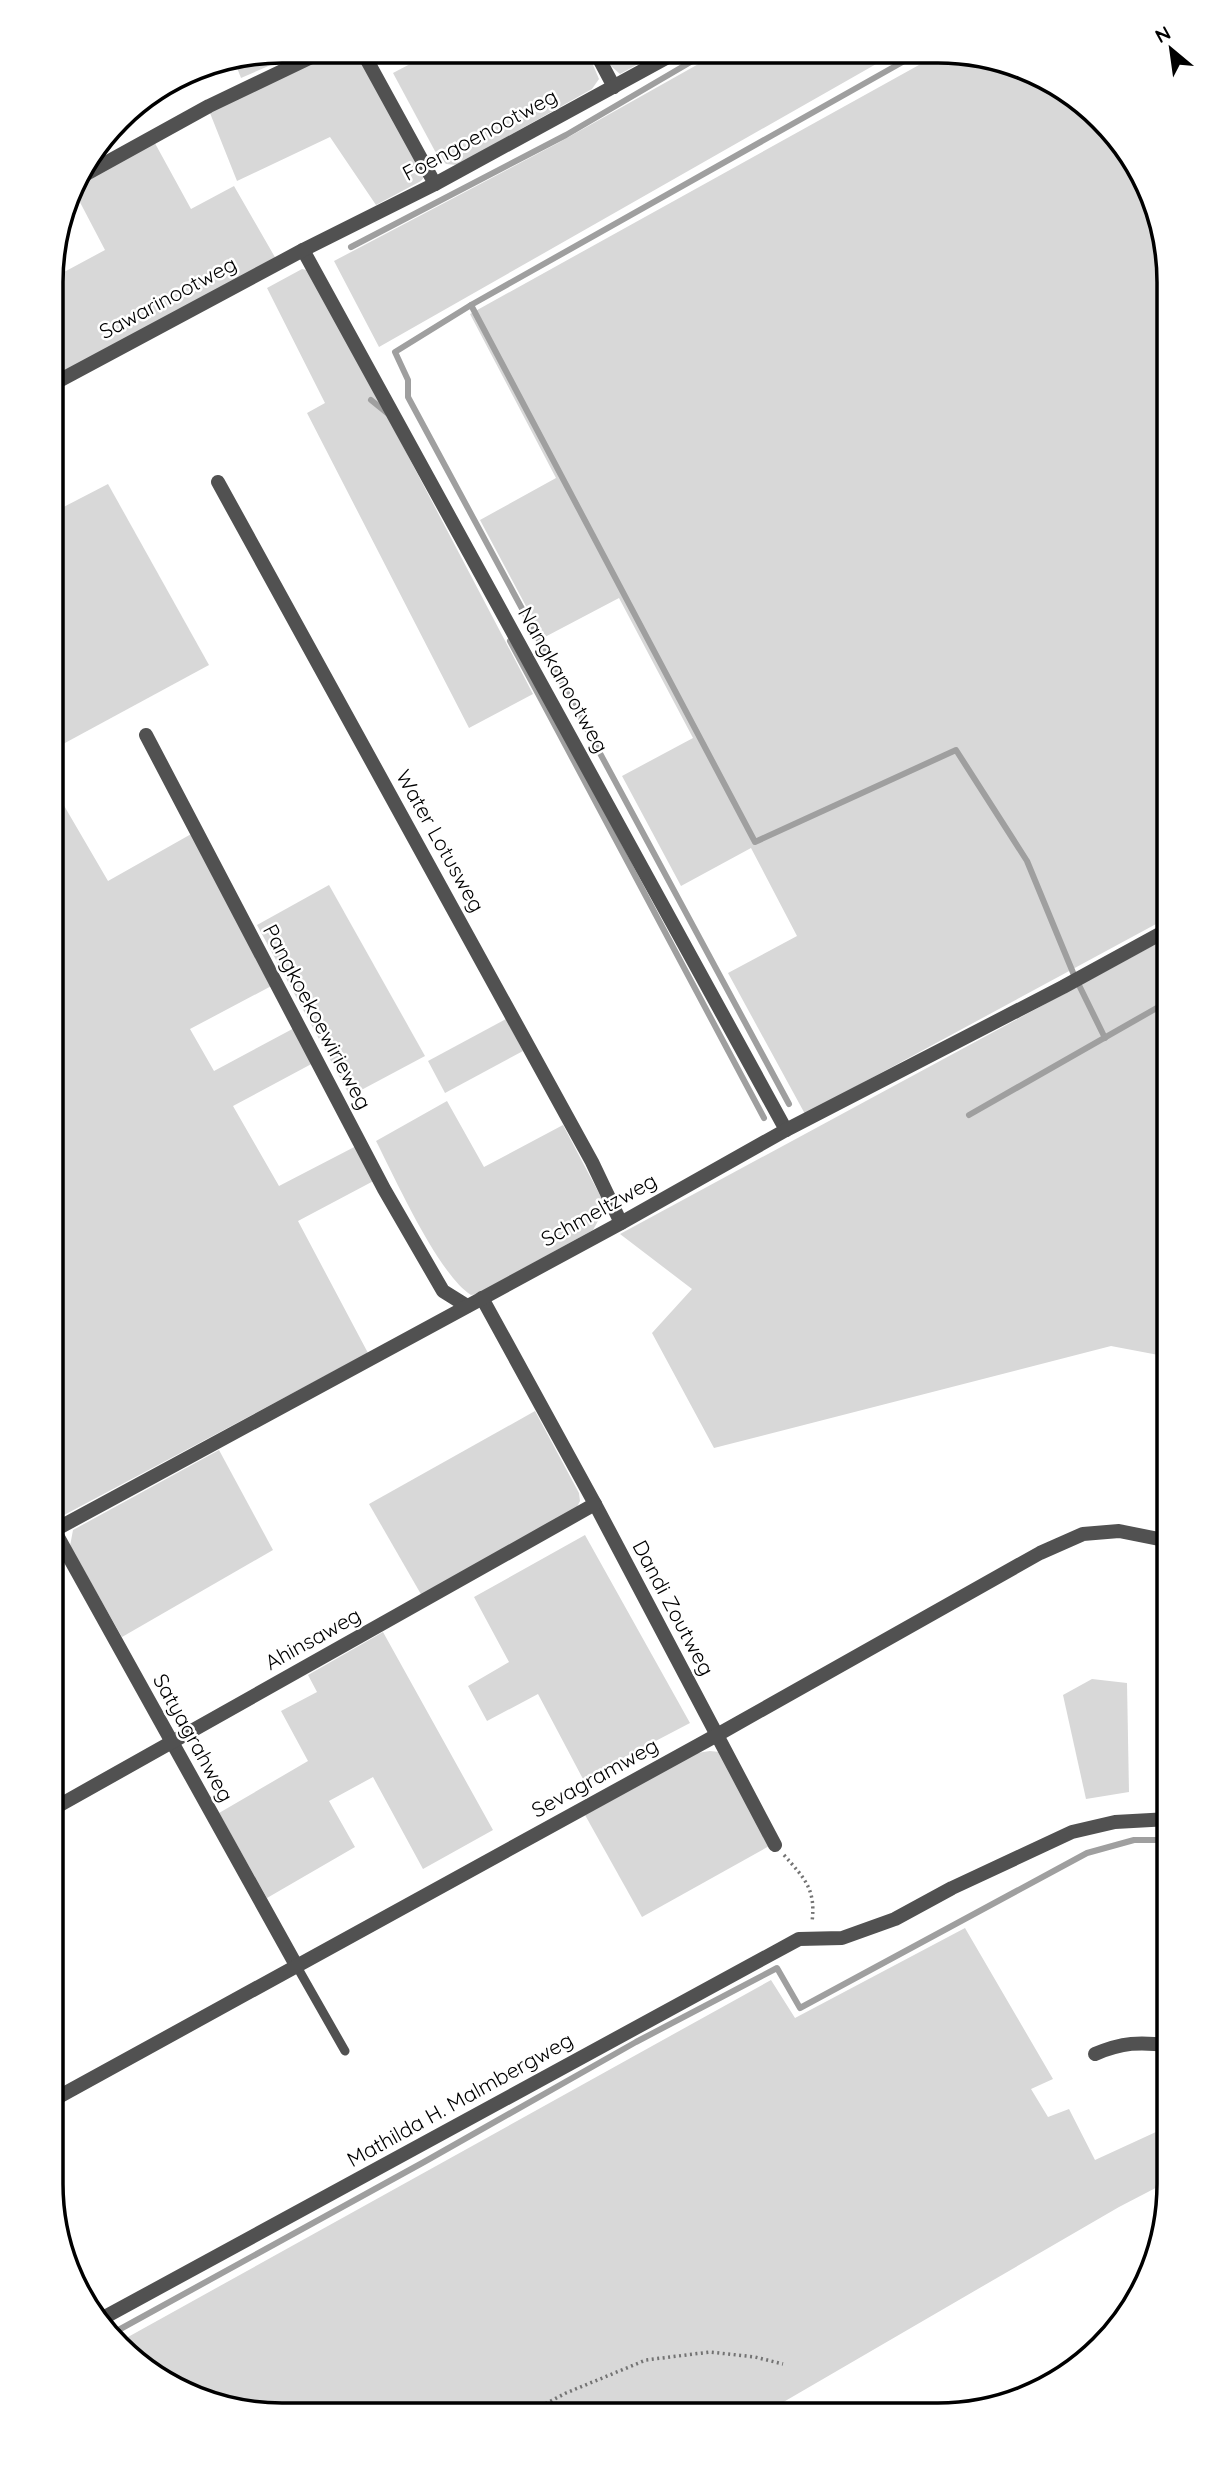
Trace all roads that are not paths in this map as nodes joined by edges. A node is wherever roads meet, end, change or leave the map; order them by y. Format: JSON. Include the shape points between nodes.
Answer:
{"nodes":[{"id":1,"x":299,"y":63,"type":"edge"},
{"id":2,"x":369,"y":63,"type":"edge"},
{"id":3,"x":601,"y":63,"type":"edge"},
{"id":4,"x":657,"y":63,"type":"edge"},
{"id":5,"x":614,"y":87,"type":"junction"},
{"id":6,"x":95,"y":169,"type":"edge"},
{"id":7,"x":435,"y":184,"type":"junction"},
{"id":8,"x":303,"y":250,"type":"junction"},
{"id":9,"x":63,"y":378,"type":"edge"},
{"id":10,"x":218,"y":482,"type":"dead end"},
{"id":11,"x":146,"y":735,"type":"dead end"},
{"id":12,"x":1157,"y":936,"type":"edge"},
{"id":13,"x":786,"y":1130,"type":"junction"},
{"id":14,"x":621,"y":1223,"type":"junction"},
{"id":15,"x":482,"y":1298,"type":"junction"},
{"id":16,"x":467,"y":1306,"type":"junction"},
{"id":17,"x":595,"y":1504,"type":"junction"},
{"id":18,"x":63,"y":1526,"type":"edge"},
{"id":19,"x":1157,"y":1539,"type":"edge"},
{"id":20,"x":63,"y":1549,"type":"edge"},
{"id":21,"x":717,"y":1735,"type":"junction"},
{"id":22,"x":171,"y":1744,"type":"junction"},
{"id":23,"x":63,"y":1803,"type":"edge"},
{"id":24,"x":1157,"y":1820,"type":"edge"},
{"id":25,"x":775,"y":1845,"type":"road end"},
{"id":26,"x":296,"y":1965,"type":"junction"},
{"id":27,"x":1157,"y":2044,"type":"edge"},
{"id":28,"x":345,"y":2050,"type":"dead end"},
{"id":29,"x":1095,"y":2054,"type":"dead end"},
{"id":30,"x":63,"y":2094,"type":"edge"},
{"id":31,"x":107,"y":2316,"type":"edge"}],
"edges":[{"from":1,"to":6,"type":"street"},
{"from":2,"to":7,"type":"street"},
{"from":3,"to":5,"type":"street"},
{"from":4,"to":5,"type":"street","name":"Foengoenootweg"},
{"from":5,"to":7,"type":"street","name":"Foengoenootweg"},
{"from":7,"to":8,"type":"street","name":"Foengoenootweg"},
{"from":8,"to":9,"type":"street","name":"Sawarinootweg"},
{"from":8,"to":13,"type":"street","name":"Nangkanootweg"},
{"from":10,"to":14,"type":"street","name":"Water Lotusweg","via":[[592,1162]]},
{"from":11,"to":16,"type":"street","name":"Pangkoekoewirieweg","via":[[384,1189],[443,1291]]},
{"from":12,"to":13,"type":"street","name":"Schmeltzweg"},
{"from":13,"to":14,"type":"street","name":"Schmeltzweg"},
{"from":14,"to":15,"type":"street","name":"Schmeltzweg"},
{"from":15,"to":16,"type":"street","name":"Schmeltzweg"},
{"from":15,"to":17,"type":"street","name":"Dandi Zoutweg"},
{"from":16,"to":18,"type":"street","name":"Schmeltzweg"},
{"from":17,"to":21,"type":"street","name":"Dandi Zoutweg"},
{"from":17,"to":22,"type":"street","name":"Ahinsaweg"},
{"from":19,"to":21,"type":"street","name":"Sevagramweg","via":[[1119,1531],[1083,1534],[1040,1553]]},
{"from":20,"to":22,"type":"street","name":"Satyagrahweg"},
{"from":21,"to":25,"type":"street","name":"Dandi Zoutweg"},
{"from":21,"to":26,"type":"street","name":"Sevagramweg"},
{"from":22,"to":23,"type":"street","name":"Ahinsaweg"},
{"from":22,"to":26,"type":"street","name":"Satyagrahweg"},
{"from":24,"to":31,"type":"street","name":"Mathilda H. Malmbergweg","via":[[1115,1822],[1072,1832],[895,1919],[842,1938],[799,1939]]},
{"from":26,"to":28,"type":"lane"},
{"from":26,"to":30,"type":"street","name":"Sevagramweg"},
{"from":27,"to":29,"type":"street","via":[[1117,2045]]}]}
